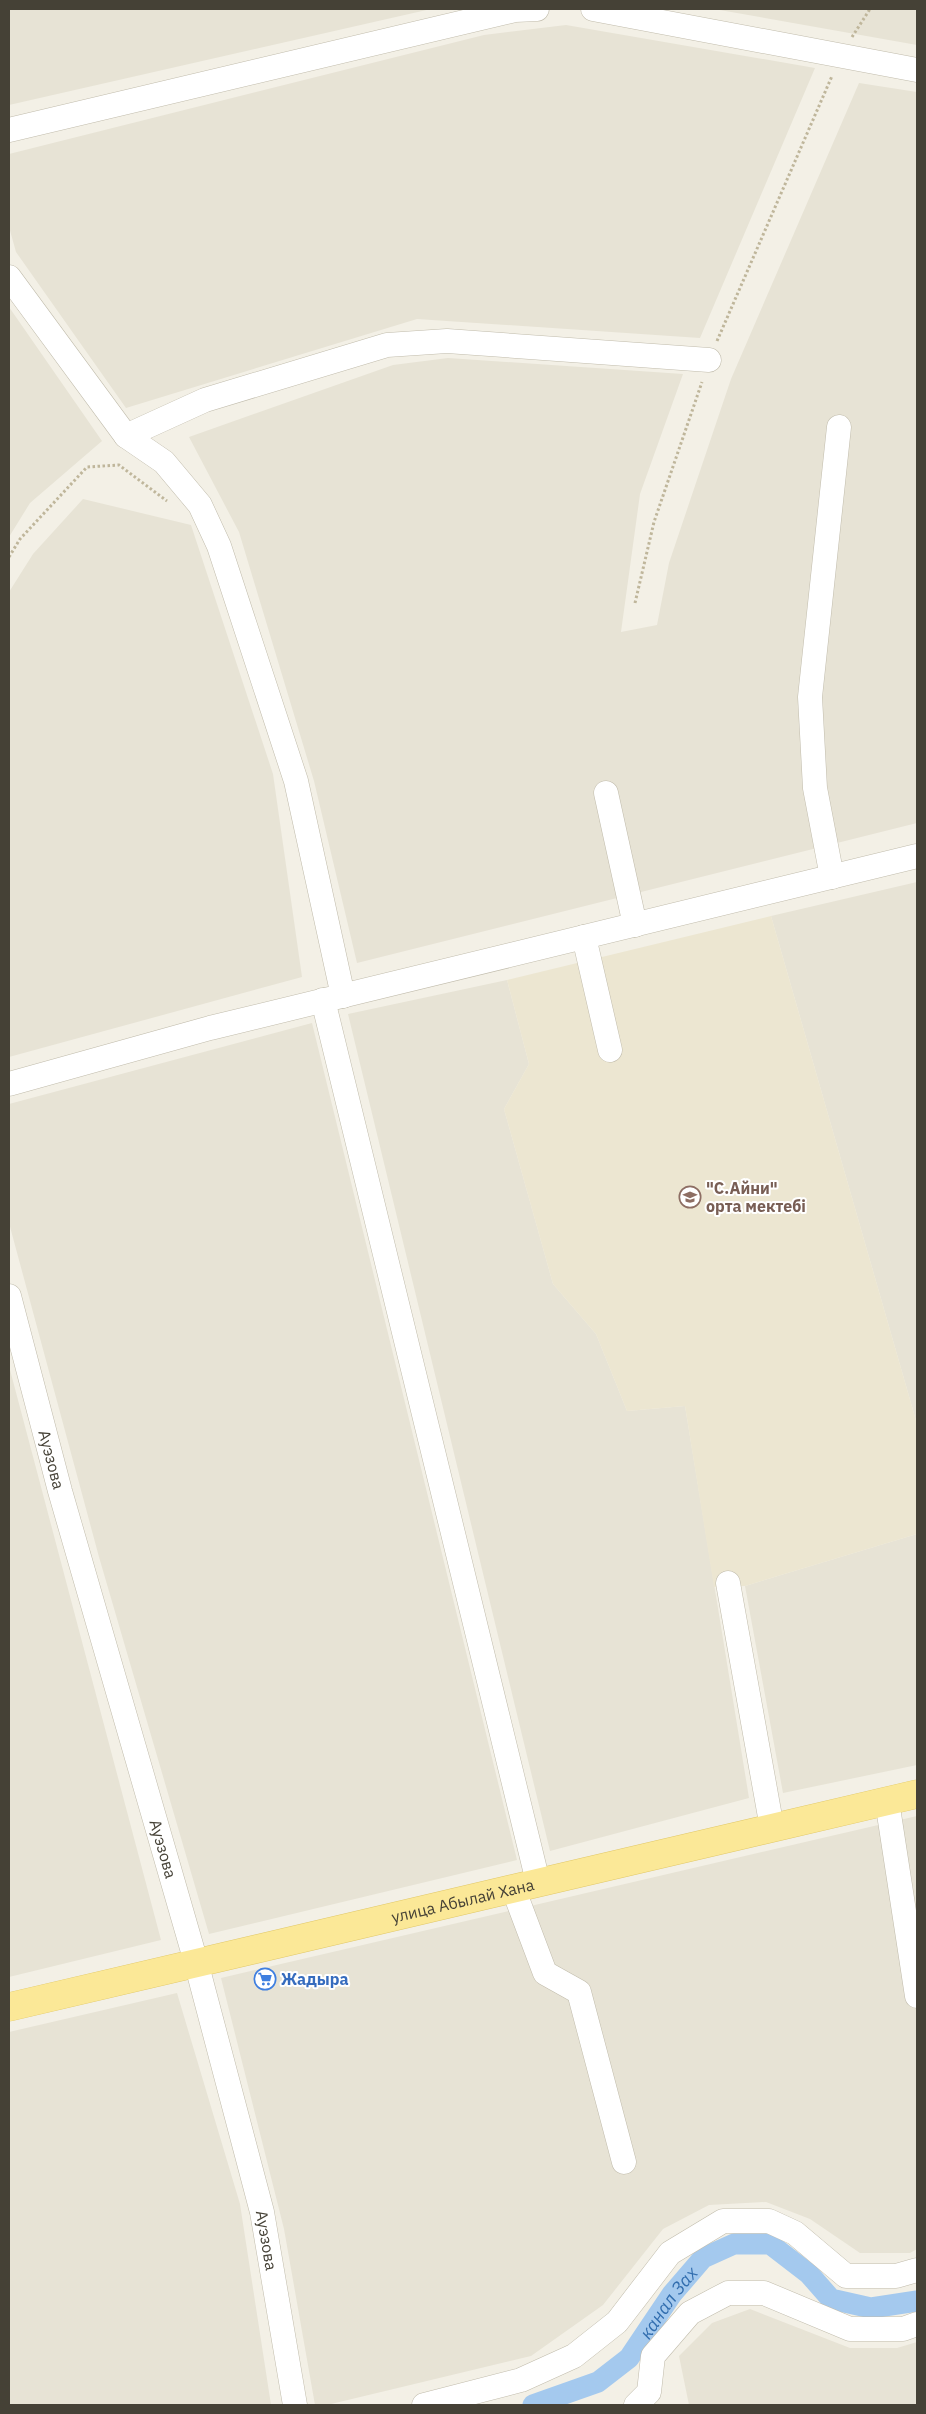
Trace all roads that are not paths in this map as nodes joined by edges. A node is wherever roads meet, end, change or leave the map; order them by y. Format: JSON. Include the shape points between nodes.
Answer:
{"nodes":[{"id":1,"x":537,"y":9,"type":"edge"},
{"id":2,"x":593,"y":9,"type":"edge"},
{"id":3,"x":917,"y":70,"type":"edge"},
{"id":4,"x":9,"y":130,"type":"edge"},
{"id":5,"x":9,"y":278,"type":"edge"},
{"id":6,"x":709,"y":360,"type":"road end"},
{"id":7,"x":839,"y":427,"type":"dead end"},
{"id":8,"x":126,"y":436,"type":"junction"},
{"id":9,"x":606,"y":792,"type":"dead end"},
{"id":10,"x":917,"y":856,"type":"edge"},
{"id":11,"x":832,"y":877,"type":"junction"},
{"id":12,"x":635,"y":925,"type":"junction"},
{"id":13,"x":584,"y":937,"type":"junction"},
{"id":14,"x":333,"y":998,"type":"junction"},
{"id":15,"x":610,"y":1050,"type":"dead end"},
{"id":16,"x":9,"y":1084,"type":"edge"},
{"id":17,"x":9,"y":1296,"type":"edge"},
{"id":18,"x":728,"y":1583,"type":"dead end"},
{"id":19,"x":917,"y":1794,"type":"edge"},
{"id":20,"x":887,"y":1801,"type":"junction"},
{"id":21,"x":772,"y":1828,"type":"junction"},
{"id":22,"x":526,"y":1885,"type":"junction"},
{"id":23,"x":196,"y":1962,"type":"junction"},
{"id":24,"x":917,"y":1996,"type":"edge"},
{"id":25,"x":9,"y":2007,"type":"edge"},
{"id":26,"x":624,"y":2162,"type":"dead end"},
{"id":27,"x":917,"y":2270,"type":"edge"},
{"id":28,"x":917,"y":2324,"type":"edge"},
{"id":29,"x":649,"y":2401,"type":"edge"},
{"id":30,"x":295,"y":2405,"type":"edge"},
{"id":31,"x":424,"y":2405,"type":"edge"}],
"edges":[{"from":1,"to":4,"type":"street","via":[[515,10]]},
{"from":2,"to":3,"type":"street"},
{"from":5,"to":8,"type":"street"},
{"from":6,"to":8,"type":"street","via":[[447,341],[388,345],[205,400]]},
{"from":7,"to":11,"type":"street","via":[[810,697],[815,788]]},
{"from":8,"to":14,"type":"street","via":[[164,462],[200,506],[219,546],[296,781]]},
{"from":9,"to":12,"type":"street"},
{"from":10,"to":11,"type":"street"},
{"from":11,"to":12,"type":"street"},
{"from":12,"to":13,"type":"street"},
{"from":13,"to":14,"type":"street"},
{"from":13,"to":15,"type":"street"},
{"from":14,"to":16,"type":"street","via":[[210,1028]]},
{"from":14,"to":22,"type":"street"},
{"from":17,"to":23,"type":"street","name":"Ауэзова","via":[[60,1491]]},
{"from":18,"to":21,"type":"street"},
{"from":19,"to":20,"type":"main road","name":"улица Абылай Хана"},
{"from":20,"to":21,"type":"main road","name":"улица Абылай Хана"},
{"from":20,"to":24,"type":"street"},
{"from":21,"to":22,"type":"main road","name":"улица Абылай Хана"},
{"from":22,"to":23,"type":"main road","name":"улица Абылай Хана"},
{"from":22,"to":26,"type":"street","via":[[545,1973],[579,1992]]},
{"from":23,"to":25,"type":"main road","name":"улица Абылай Хана"},
{"from":23,"to":30,"type":"street","name":"Ауэзова","via":[[262,2212]]},
{"from":27,"to":31,"type":"street","via":[[896,2276],[846,2276],[786,2229],[769,2222],[723,2222],[670,2252],[617,2322],[574,2356],[521,2380]]},
{"from":28,"to":29,"type":"street","via":[[903,2329],[850,2329],[764,2294],[728,2294],[690,2313],[653,2356]]}]}
